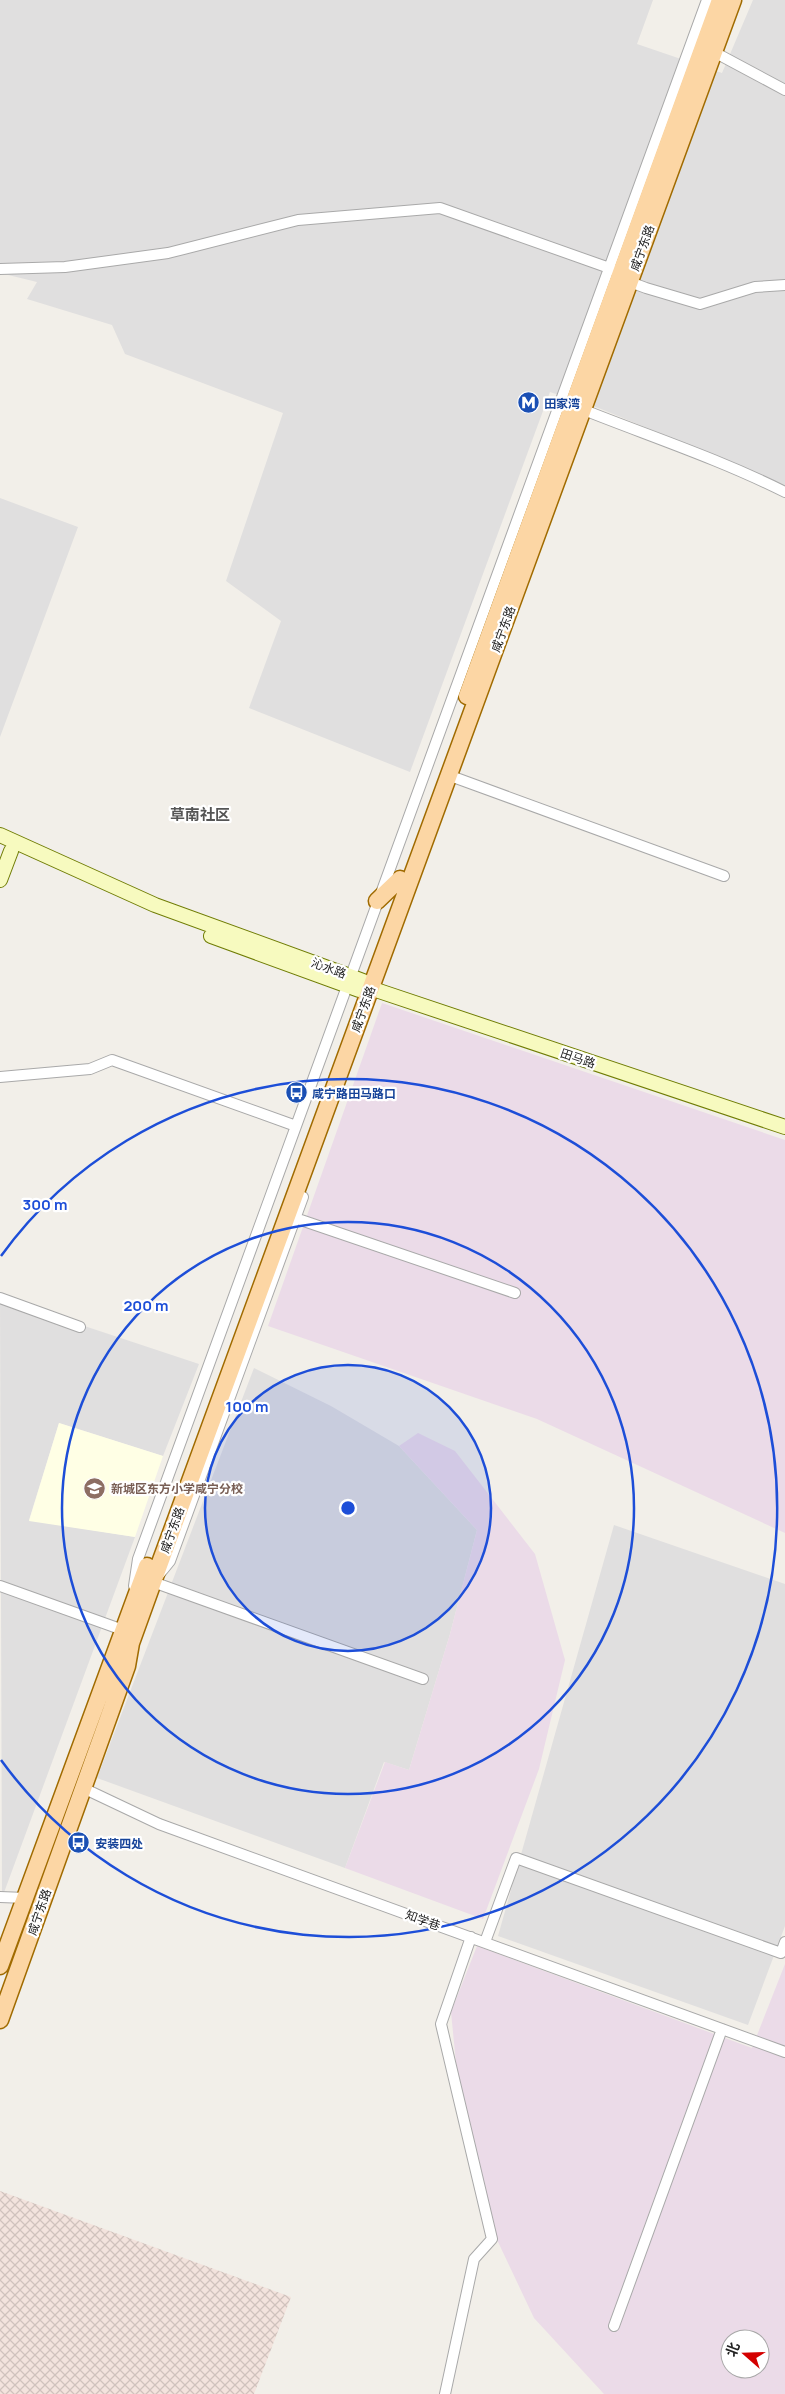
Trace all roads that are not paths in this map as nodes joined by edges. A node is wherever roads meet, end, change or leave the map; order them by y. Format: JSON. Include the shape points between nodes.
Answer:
{"nodes":[{"id":1,"x":707,"y":0,"type":"edge"},
{"id":2,"x":720,"y":0,"type":"edge"},
{"id":3,"x":733,"y":0,"type":"edge"},
{"id":4,"x":741,"y":0,"type":"edge"},
{"id":5,"x":717,"y":54,"type":"junction"},
{"id":6,"x":785,"y":90,"type":"edge"},
{"id":7,"x":0,"y":269,"type":"edge"},
{"id":8,"x":624,"y":276,"type":"junction"},
{"id":9,"x":785,"y":285,"type":"edge"},
{"id":10,"x":587,"y":411,"type":"junction"},
{"id":11,"x":785,"y":492,"type":"edge"},
{"id":12,"x":456,"y":778,"type":"junction"},
{"id":13,"x":0,"y":835,"type":"edge"},
{"id":14,"x":6,"y":848,"type":"edge"},
{"id":15,"x":724,"y":876,"type":"dead end"},
{"id":16,"x":400,"y":879,"type":"junction"},
{"id":17,"x":0,"y":880,"type":"edge"},
{"id":18,"x":377,"y":901,"type":"junction"},
{"id":19,"x":361,"y":985,"type":"junction"},
{"id":20,"x":0,"y":1077,"type":"edge"},
{"id":21,"x":296,"y":1126,"type":"junction"},
{"id":22,"x":785,"y":1127,"type":"edge"},
{"id":23,"x":295,"y":1218,"type":"junction"},
{"id":24,"x":515,"y":1293,"type":"dead end"},
{"id":25,"x":0,"y":1298,"type":"edge"},
{"id":26,"x":80,"y":1327,"type":"dead end"},
{"id":27,"x":153,"y":1582,"type":"junction"},
{"id":28,"x":0,"y":1586,"type":"edge"},
{"id":29,"x":131,"y":1610,"type":"junction"},
{"id":30,"x":123,"y":1630,"type":"junction"},
{"id":31,"x":423,"y":1679,"type":"dead end"},
{"id":32,"x":83,"y":1788,"type":"junction"},
{"id":33,"x":0,"y":1897,"type":"edge"},
{"id":34,"x":26,"y":1898,"type":"junction"},
{"id":35,"x":471,"y":1937,"type":"junction"},
{"id":36,"x":485,"y":1942,"type":"junction"},
{"id":37,"x":785,"y":1942,"type":"edge"},
{"id":38,"x":0,"y":1966,"type":"edge"},
{"id":39,"x":0,"y":2020,"type":"edge"},
{"id":40,"x":722,"y":2029,"type":"junction"},
{"id":41,"x":785,"y":2052,"type":"edge"},
{"id":42,"x":614,"y":2326,"type":"dead end"},
{"id":43,"x":445,"y":2394,"type":"edge"}],
"edges":[{"from":1,"to":8,"type":"street"},
{"from":2,"to":8,"type":"main road","name":"咸宁东路"},
{"from":3,"to":5,"type":"main road","name":"咸宁东路"},
{"from":4,"to":5,"type":"street"},
{"from":5,"to":6,"type":"street"},
{"from":5,"to":8,"type":"main road","name":"咸宁东路"},
{"from":7,"to":8,"type":"street","via":[[65,267],[168,253],[298,220],[440,208]]},
{"from":8,"to":9,"type":"street","via":[[700,304],[755,287]]},
{"from":8,"to":10,"type":"main road","name":"咸宁东路"},
{"from":8,"to":16,"type":"main road","name":"咸宁东路"},
{"from":8,"to":18,"type":"street"},
{"from":10,"to":11,"type":"street","via":[[746,472]]},
{"from":10,"to":12,"type":"street"},
{"from":10,"to":19,"type":"main road","name":"咸宁东路"},
{"from":12,"to":15,"type":"street"},
{"from":12,"to":19,"type":"street"},
{"from":13,"to":19,"type":"main road","name":"沁水路","via":[[156,905]]},
{"from":14,"to":17,"type":"main road"},
{"from":14,"to":19,"type":"main road","name":"沁水路","via":[[151,914]]},
{"from":16,"to":18,"type":"main road"},
{"from":16,"to":19,"type":"main road","name":"咸宁东路"},
{"from":18,"to":19,"type":"street"},
{"from":19,"to":21,"type":"street"},
{"from":19,"to":22,"type":"main road","name":"田马路"},
{"from":19,"to":23,"type":"street"},
{"from":19,"to":27,"type":"main road","name":"咸宁东路"},
{"from":19,"to":29,"type":"main road","name":"咸宁东路"},
{"from":20,"to":21,"type":"street","via":[[90,1069],[112,1060]]},
{"from":21,"to":29,"type":"street","via":[[138,1559]]},
{"from":23,"to":24,"type":"street"},
{"from":23,"to":27,"type":"street","via":[[170,1561]]},
{"from":25,"to":26,"type":"street"},
{"from":27,"to":31,"type":"street"},
{"from":27,"to":32,"type":"main road","name":"咸宁东路"},
{"from":28,"to":30,"type":"street"},
{"from":29,"to":30,"type":"main road","name":"咸宁东路"},
{"from":30,"to":34,"type":"main road","name":"咸宁东路"},
{"from":32,"to":35,"type":"street","name":"知学巷","via":[[159,1824]]},
{"from":32,"to":39,"type":"main road","name":"咸宁东路"},
{"from":33,"to":34,"type":"street"},
{"from":34,"to":38,"type":"main road","name":"咸宁东路"},
{"from":35,"to":36,"type":"street","name":"知学巷"},
{"from":35,"to":43,"type":"street","via":[[441,2024],[492,2239],[474,2259]]},
{"from":36,"to":37,"type":"street","via":[[516,1858],[781,1953]]},
{"from":36,"to":40,"type":"street","name":"知学巷"},
{"from":40,"to":41,"type":"street","name":"知学巷"},
{"from":40,"to":42,"type":"street"}]}
